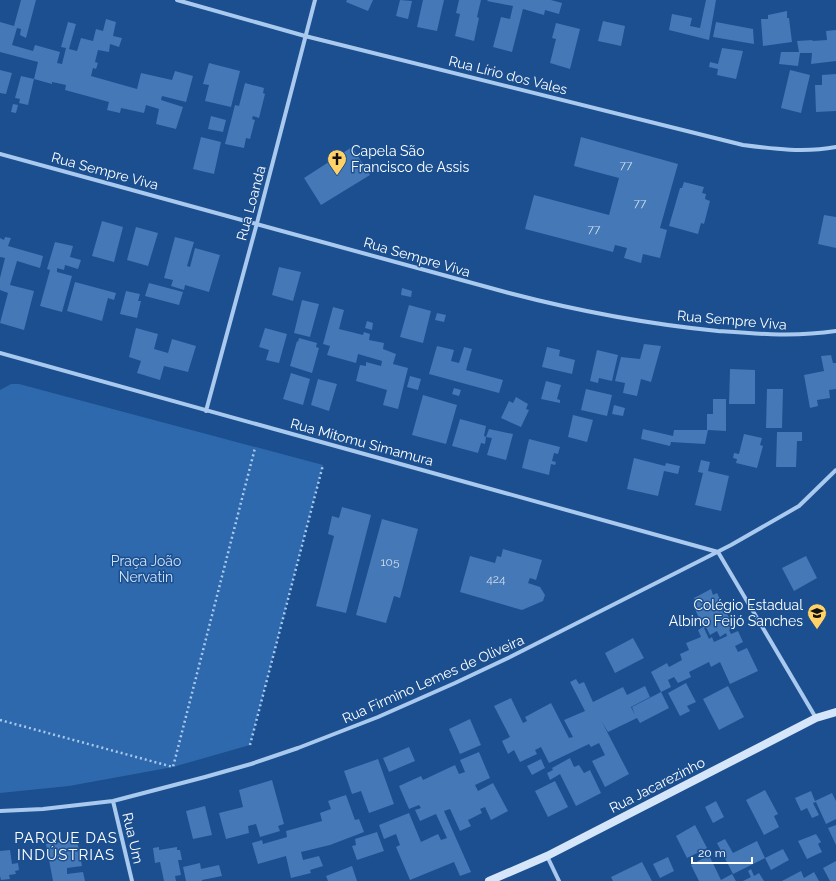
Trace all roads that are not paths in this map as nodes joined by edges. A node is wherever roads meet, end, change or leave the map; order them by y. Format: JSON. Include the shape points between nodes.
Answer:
{"nodes":[{"id":1,"x":178,"y":0,"type":"edge"},
{"id":2,"x":315,"y":0,"type":"edge"},
{"id":3,"x":305,"y":36,"type":"junction"},
{"id":4,"x":836,"y":147,"type":"edge"},
{"id":5,"x":0,"y":154,"type":"edge"},
{"id":6,"x":257,"y":223,"type":"junction"},
{"id":7,"x":836,"y":331,"type":"edge"},
{"id":8,"x":0,"y":353,"type":"edge"},
{"id":9,"x":206,"y":411,"type":"junction"},
{"id":10,"x":836,"y":470,"type":"edge"},
{"id":11,"x":718,"y":552,"type":"junction"},
{"id":12,"x":836,"y":712,"type":"edge"},
{"id":13,"x":816,"y":718,"type":"junction"},
{"id":14,"x":113,"y":801,"type":"junction"},
{"id":15,"x":0,"y":811,"type":"edge"},
{"id":16,"x":547,"y":856,"type":"junction"},
{"id":17,"x":132,"y":881,"type":"edge"},
{"id":18,"x":489,"y":881,"type":"edge"},
{"id":19,"x":559,"y":881,"type":"edge"}],
"edges":[{"from":1,"to":3,"type":"street","name":"Rua Lírio dos Vales"},
{"from":2,"to":3,"type":"street","name":"Rua Loanda"},
{"from":3,"to":4,"type":"street","name":"Rua Lírio dos Vales","via":[[742,145],[777,150]]},
{"from":3,"to":6,"type":"street","name":"Rua Loanda"},
{"from":5,"to":6,"type":"street","name":"Rua Sempre Viva"},
{"from":6,"to":7,"type":"street","name":"Rua Sempre Viva","via":[[509,293],[604,315],[742,333],[792,336]]},
{"from":6,"to":9,"type":"street","name":"Rua Loanda"},
{"from":8,"to":9,"type":"street","name":"Rua Mitomu Simamura"},
{"from":9,"to":11,"type":"street","name":"Rua Mitomu Simamura"},
{"from":10,"to":11,"type":"street","name":"Rua Firmino Lemes de Oliveira","via":[[799,506]]},
{"from":11,"to":13,"type":"street"},
{"from":11,"to":14,"type":"street","name":"Rua Firmino Lemes de Oliveira","via":[[510,657],[378,717],[251,764]]},
{"from":12,"to":13,"type":"street","name":"Rua Jacarezinho"},
{"from":13,"to":16,"type":"street","name":"Rua Jacarezinho"},
{"from":14,"to":15,"type":"street","name":"Rua Firmino Lemes de Oliveira"},
{"from":14,"to":17,"type":"street","name":"Rua Um"},
{"from":16,"to":18,"type":"street","name":"Rua Jacarezinho"},
{"from":16,"to":19,"type":"street"}]}
